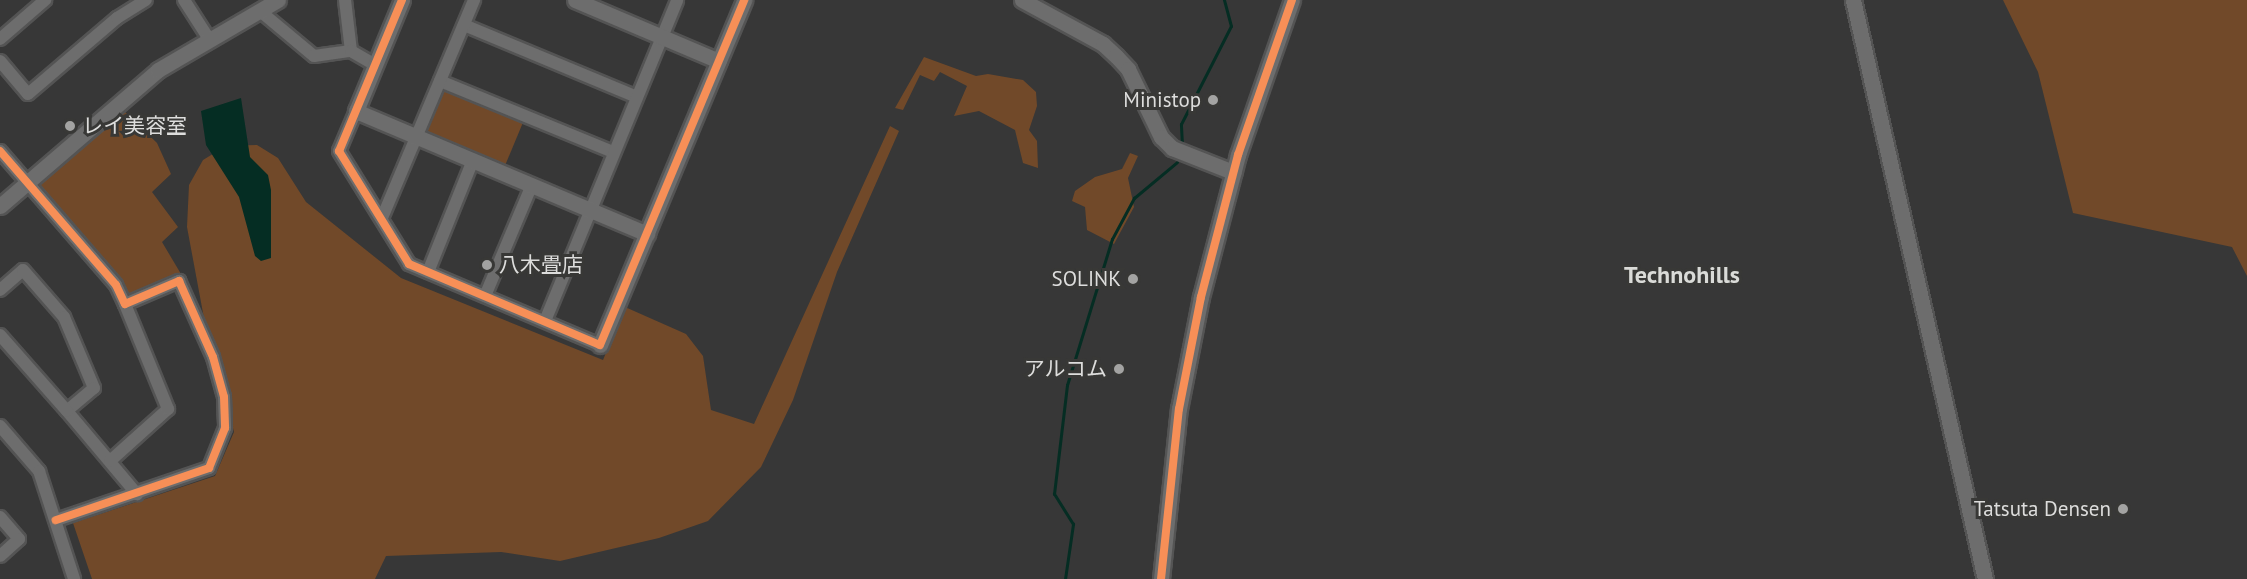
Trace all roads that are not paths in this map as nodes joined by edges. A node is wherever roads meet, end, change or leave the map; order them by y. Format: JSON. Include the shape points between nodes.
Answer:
{"nodes":[{"id":1,"x":45,"y":0,"type":"edge"},
{"id":2,"x":146,"y":0,"type":"edge"},
{"id":3,"x":184,"y":0,"type":"edge"},
{"id":4,"x":278,"y":0,"type":"edge"},
{"id":5,"x":345,"y":0,"type":"edge"},
{"id":6,"x":402,"y":0,"type":"edge"},
{"id":7,"x":474,"y":0,"type":"edge"},
{"id":8,"x":575,"y":0,"type":"edge"},
{"id":9,"x":677,"y":0,"type":"edge"},
{"id":10,"x":744,"y":0,"type":"edge"},
{"id":11,"x":1022,"y":0,"type":"edge"},
{"id":12,"x":1292,"y":0,"type":"edge"},
{"id":13,"x":1853,"y":0,"type":"edge"},
{"id":14,"x":260,"y":11,"type":"junction"},
{"id":15,"x":464,"y":25,"type":"junction"},
{"id":16,"x":661,"y":36,"type":"junction"},
{"id":17,"x":0,"y":39,"type":"edge"},
{"id":18,"x":209,"y":39,"type":"junction"},
{"id":19,"x":351,"y":51,"type":"junction"},
{"id":20,"x":0,"y":61,"type":"edge"},
{"id":21,"x":719,"y":61,"type":"junction"},
{"id":22,"x":375,"y":65,"type":"junction"},
{"id":23,"x":440,"y":81,"type":"junction"},
{"id":24,"x":637,"y":96,"type":"junction"},
{"id":25,"x":356,"y":111,"type":"junction"},
{"id":26,"x":416,"y":136,"type":"junction"},
{"id":27,"x":0,"y":151,"type":"edge"},
{"id":28,"x":613,"y":152,"type":"junction"},
{"id":29,"x":473,"y":160,"type":"junction"},
{"id":30,"x":1233,"y":172,"type":"junction"},
{"id":31,"x":27,"y":182,"type":"junction"},
{"id":32,"x":531,"y":185,"type":"junction"},
{"id":33,"x":0,"y":206,"type":"edge"},
{"id":34,"x":589,"y":209,"type":"junction"},
{"id":35,"x":382,"y":218,"type":"junction"},
{"id":36,"x":646,"y":234,"type":"junction"},
{"id":37,"x":428,"y":272,"type":"junction"},
{"id":38,"x":0,"y":290,"type":"edge"},
{"id":39,"x":485,"y":296,"type":"junction"},
{"id":40,"x":125,"y":304,"type":"junction"},
{"id":41,"x":545,"y":321,"type":"junction"},
{"id":42,"x":0,"y":335,"type":"edge"},
{"id":43,"x":600,"y":345,"type":"joint"},
{"id":44,"x":67,"y":411,"type":"junction"},
{"id":45,"x":0,"y":426,"type":"edge"},
{"id":46,"x":110,"y":461,"type":"junction"},
{"id":47,"x":137,"y":494,"type":"junction"},
{"id":48,"x":0,"y":517,"type":"edge"},
{"id":49,"x":56,"y":520,"type":"junction"},
{"id":50,"x":0,"y":556,"type":"edge"},
{"id":51,"x":73,"y":578,"type":"edge"},
{"id":52,"x":1161,"y":579,"type":"edge"},
{"id":53,"x":1985,"y":579,"type":"edge"}],
"edges":[{"from":1,"to":17,"type":"street"},
{"from":2,"to":20,"type":"street","via":[[117,18],[28,94]]},
{"from":3,"to":18,"type":"street"},
{"from":4,"to":14,"type":"street"},
{"from":5,"to":19,"type":"street"},
{"from":6,"to":22,"type":"street"},
{"from":7,"to":15,"type":"street"},
{"from":8,"to":16,"type":"street"},
{"from":9,"to":16,"type":"street"},
{"from":10,"to":21,"type":"street"},
{"from":11,"to":30,"type":"street","via":[[1103,44],[1116,56],[1128,69],[1161,137],[1172,148]]},
{"from":12,"to":30,"type":"street"},
{"from":13,"to":53,"type":"street"},
{"from":14,"to":18,"type":"street"},
{"from":14,"to":19,"type":"street","via":[[314,56]]},
{"from":15,"to":23,"type":"street"},
{"from":15,"to":24,"type":"street"},
{"from":16,"to":21,"type":"street"},
{"from":16,"to":24,"type":"street"},
{"from":18,"to":31,"type":"street","via":[[158,70]]},
{"from":19,"to":22,"type":"street"},
{"from":21,"to":36,"type":"street"},
{"from":22,"to":25,"type":"street"},
{"from":23,"to":26,"type":"street"},
{"from":23,"to":28,"type":"street"},
{"from":24,"to":28,"type":"street"},
{"from":25,"to":26,"type":"street"},
{"from":25,"to":35,"type":"street","via":[[339,151]]},
{"from":26,"to":29,"type":"street"},
{"from":26,"to":35,"type":"street"},
{"from":27,"to":31,"type":"street"},
{"from":28,"to":34,"type":"street"},
{"from":29,"to":32,"type":"street"},
{"from":29,"to":37,"type":"street"},
{"from":30,"to":52,"type":"street","via":[[1201,297],[1179,409]]},
{"from":31,"to":33,"type":"street"},
{"from":31,"to":40,"type":"street","via":[[116,285]]},
{"from":32,"to":34,"type":"street"},
{"from":32,"to":39,"type":"street"},
{"from":34,"to":36,"type":"street"},
{"from":34,"to":41,"type":"street"},
{"from":35,"to":37,"type":"street","via":[[409,264]]},
{"from":36,"to":43,"type":"street"},
{"from":37,"to":39,"type":"street"},
{"from":38,"to":44,"type":"street","via":[[23,270],[64,317],[94,388]]},
{"from":39,"to":41,"type":"street"},
{"from":40,"to":46,"type":"street","via":[[168,409]]},
{"from":40,"to":47,"type":"street","via":[[179,281],[213,357],[224,398],[225,428],[209,468]]},
{"from":41,"to":43,"type":"street"},
{"from":42,"to":44,"type":"street"},
{"from":44,"to":46,"type":"street"},
{"from":45,"to":49,"type":"street","via":[[39,471]]},
{"from":46,"to":47,"type":"street"},
{"from":47,"to":49,"type":"street"},
{"from":48,"to":50,"type":"street","via":[[19,539]]},
{"from":49,"to":51,"type":"street"}]}
